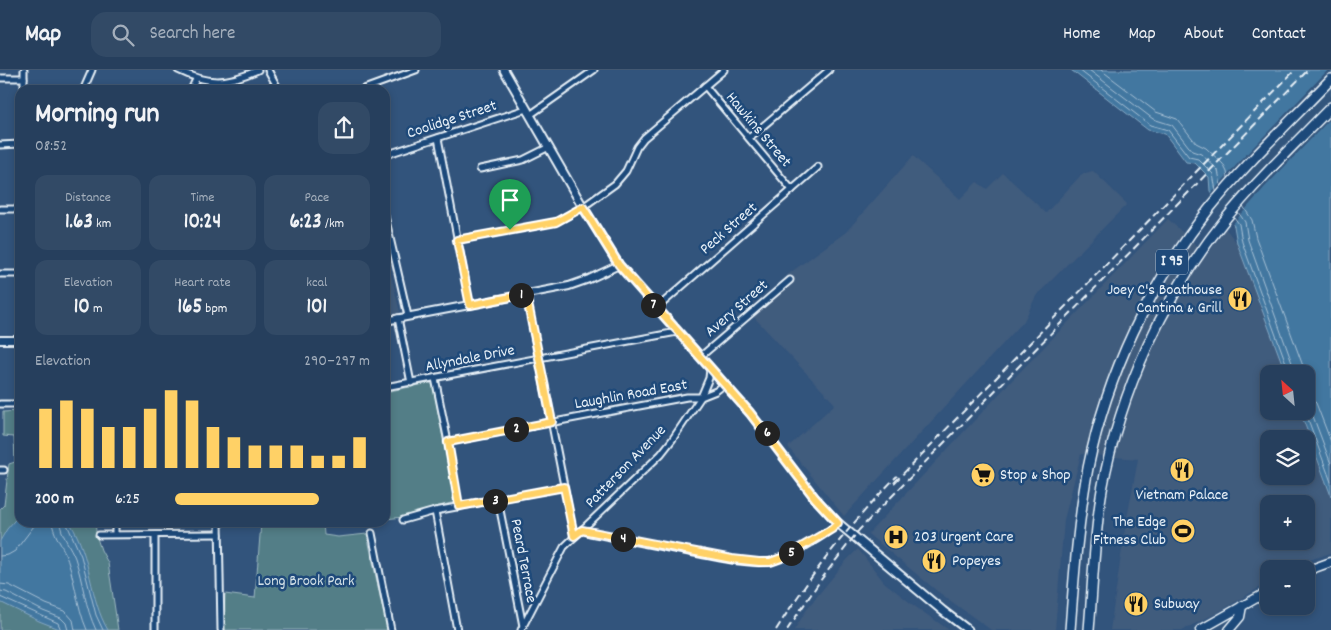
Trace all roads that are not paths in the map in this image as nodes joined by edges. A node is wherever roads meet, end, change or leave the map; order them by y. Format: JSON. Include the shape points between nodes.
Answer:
{"nodes":[{"id":1,"x":24,"y":70,"type":"edge"},
{"id":2,"x":92,"y":70,"type":"edge"},
{"id":3,"x":178,"y":70,"type":"edge"},
{"id":4,"x":258,"y":70,"type":"edge"},
{"id":5,"x":268,"y":70,"type":"edge"},
{"id":6,"x":416,"y":70,"type":"edge"},
{"id":7,"x":504,"y":70,"type":"edge"},
{"id":8,"x":594,"y":70,"type":"edge"},
{"id":9,"x":724,"y":70,"type":"edge"},
{"id":10,"x":829,"y":70,"type":"edge"},
{"id":11,"x":0,"y":78,"type":"edge"},
{"id":12,"x":24,"y":78,"type":"junction"},
{"id":13,"x":196,"y":79,"type":"junction"},
{"id":14,"x":1331,"y":79,"type":"edge"},
{"id":15,"x":24,"y":85,"type":"edge"},
{"id":16,"x":86,"y":85,"type":"edge"},
{"id":17,"x":193,"y":85,"type":"edge"},
{"id":18,"x":276,"y":85,"type":"edge"},
{"id":19,"x":375,"y":85,"type":"edge"},
{"id":20,"x":705,"y":86,"type":"junction"},
{"id":21,"x":1331,"y":107,"type":"edge"},
{"id":22,"x":528,"y":112,"type":"junction"},
{"id":23,"x":438,"y":138,"type":"junction"},
{"id":24,"x":749,"y":138,"type":"junction"},
{"id":25,"x":15,"y":144,"type":"edge"},
{"id":26,"x":0,"y":145,"type":"edge"},
{"id":27,"x":549,"y":147,"type":"junction"},
{"id":28,"x":390,"y":153,"type":"edge"},
{"id":29,"x":818,"y":167,"type":"dead end"},
{"id":30,"x":480,"y":169,"type":"dead end"},
{"id":31,"x":792,"y":190,"type":"junction"},
{"id":32,"x":583,"y":207,"type":"junction"},
{"id":33,"x":0,"y":209,"type":"edge"},
{"id":34,"x":15,"y":209,"type":"edge"},
{"id":35,"x":390,"y":238,"type":"edge"},
{"id":36,"x":457,"y":240,"type":"junction"},
{"id":37,"x":619,"y":265,"type":"junction"},
{"id":38,"x":0,"y":274,"type":"edge"},
{"id":39,"x":15,"y":274,"type":"edge"},
{"id":40,"x":790,"y":280,"type":"dead end"},
{"id":41,"x":526,"y":294,"type":"junction"},
{"id":42,"x":470,"y":305,"type":"junction"},
{"id":43,"x":656,"y":309,"type":"junction"},
{"id":44,"x":408,"y":316,"type":"junction"},
{"id":45,"x":398,"y":318,"type":"junction"},
{"id":46,"x":390,"y":320,"type":"edge"},
{"id":47,"x":677,"y":332,"type":"junction"},
{"id":48,"x":0,"y":340,"type":"edge"},
{"id":49,"x":15,"y":340,"type":"edge"},
{"id":50,"x":700,"y":357,"type":"junction"},
{"id":51,"x":539,"y":359,"type":"junction"},
{"id":52,"x":709,"y":367,"type":"junction"},
{"id":53,"x":435,"y":378,"type":"junction"},
{"id":54,"x":411,"y":382,"type":"junction"},
{"id":55,"x":725,"y":384,"type":"junction"},
{"id":56,"x":390,"y":386,"type":"edge"},
{"id":57,"x":701,"y":397,"type":"junction"},
{"id":58,"x":0,"y":404,"type":"edge"},
{"id":59,"x":15,"y":404,"type":"edge"},
{"id":60,"x":552,"y":422,"type":"junction"},
{"id":61,"x":448,"y":442,"type":"junction"},
{"id":62,"x":564,"y":487,"type":"junction"},
{"id":63,"x":498,"y":500,"type":"junction"},
{"id":64,"x":459,"y":506,"type":"junction"},
{"id":65,"x":435,"y":511,"type":"junction"},
{"id":66,"x":403,"y":520,"type":"dead end"},
{"id":67,"x":838,"y":523,"type":"junction"},
{"id":68,"x":115,"y":527,"type":"edge"},
{"id":69,"x":219,"y":527,"type":"edge"},
{"id":70,"x":582,"y":530,"type":"junction"},
{"id":71,"x":115,"y":534,"type":"junction"},
{"id":72,"x":219,"y":534,"type":"junction"},
{"id":73,"x":372,"y":534,"type":"dead end"},
{"id":74,"x":99,"y":535,"type":"dead end"},
{"id":75,"x":155,"y":535,"type":"junction"},
{"id":76,"x":574,"y":536,"type":"junction"},
{"id":77,"x":1331,"y":562,"type":"edge"},
{"id":78,"x":1315,"y":568,"type":"edge"},
{"id":79,"x":1260,"y":596,"type":"edge"},
{"id":80,"x":1242,"y":606,"type":"junction"},
{"id":81,"x":522,"y":628,"type":"edge"},
{"id":82,"x":155,"y":630,"type":"edge"},
{"id":83,"x":221,"y":630,"type":"edge"},
{"id":84,"x":391,"y":630,"type":"edge"},
{"id":85,"x":457,"y":630,"type":"edge"},
{"id":86,"x":968,"y":630,"type":"edge"},
{"id":87,"x":1070,"y":630,"type":"edge"},
{"id":88,"x":1089,"y":630,"type":"edge"},
{"id":89,"x":1200,"y":630,"type":"edge"},
{"id":90,"x":1229,"y":630,"type":"edge"}],
"edges":[{"from":1,"to":12,"type":"street"},
{"from":2,"to":16,"type":"street"},
{"from":3,"to":13,"type":"street"},
{"from":4,"to":13,"type":"street","via":[[220,82]]},
{"from":5,"to":18,"type":"street"},
{"from":6,"to":19,"type":"street"},
{"from":7,"to":22,"type":"main road"},
{"from":8,"to":22,"type":"street","name":"Coolidge Street"},
{"from":9,"to":20,"type":"street"},
{"from":10,"to":24,"type":"street"},
{"from":11,"to":12,"type":"street"},
{"from":12,"to":15,"type":"street"},
{"from":13,"to":17,"type":"street"},
{"from":14,"to":87,"type":"highway","number":"I 95","via":[[1233,180],[1201,220],[1169,266],[1122,357],[1091,456],[1080,520]]},
{"from":20,"to":24,"type":"street","name":"Hawkins Street"},
{"from":20,"to":32,"type":"street","via":[[644,138],[626,171],[611,189]]},
{"from":21,"to":88,"type":"highway","number":"I 95","via":[[1218,229],[1162,317],[1142,360],[1109,460],[1099,513]]},
{"from":22,"to":23,"type":"street","name":"Coolidge Street"},
{"from":22,"to":27,"type":"main road"},
{"from":23,"to":28,"type":"street","name":"Coolidge Street"},
{"from":23,"to":36,"type":"street"},
{"from":24,"to":31,"type":"street","name":"Hawkins Street"},
{"from":25,"to":26,"type":"street"},
{"from":27,"to":30,"type":"street","via":[[523,160]]},
{"from":27,"to":32,"type":"main road"},
{"from":29,"to":31,"type":"street","name":"Peck Street"},
{"from":31,"to":43,"type":"street","name":"Peck Street"},
{"from":32,"to":36,"type":"street","via":[[556,222]]},
{"from":32,"to":37,"type":"main road"},
{"from":33,"to":34,"type":"street"},
{"from":35,"to":44,"type":"street"},
{"from":36,"to":42,"type":"street"},
{"from":37,"to":41,"type":"street","via":[[575,284]]},
{"from":37,"to":43,"type":"main road"},
{"from":38,"to":39,"type":"street"},
{"from":40,"to":50,"type":"street","name":"Avery Street"},
{"from":41,"to":42,"type":"street"},
{"from":41,"to":51,"type":"street"},
{"from":42,"to":44,"type":"street"},
{"from":43,"to":47,"type":"main road"},
{"from":44,"to":45,"type":"street"},
{"from":45,"to":46,"type":"street"},
{"from":45,"to":54,"type":"street"},
{"from":47,"to":50,"type":"main road"},
{"from":47,"to":51,"type":"street","name":"Allyndale Drive"},
{"from":48,"to":49,"type":"street"},
{"from":50,"to":52,"type":"main road"},
{"from":51,"to":53,"type":"street","name":"Allyndale Drive"},
{"from":51,"to":60,"type":"street"},
{"from":52,"to":55,"type":"main road"},
{"from":52,"to":57,"type":"street","name":"Patterson Avenue","via":[[709,378]]},
{"from":53,"to":54,"type":"street","name":"Allyndale Drive"},
{"from":53,"to":61,"type":"street"},
{"from":54,"to":56,"type":"street","name":"Allyndale Drive"},
{"from":55,"to":57,"type":"street","name":"Patterson Avenue"},
{"from":55,"to":67,"type":"main road"},
{"from":57,"to":60,"type":"street","name":"Laughlin Road East"},
{"from":57,"to":70,"type":"street","name":"Patterson Avenue","via":[[660,454]]},
{"from":58,"to":59,"type":"street"},
{"from":60,"to":61,"type":"street","name":"Laughlin Road East"},
{"from":60,"to":62,"type":"street"},
{"from":61,"to":64,"type":"street"},
{"from":62,"to":63,"type":"street"},
{"from":62,"to":76,"type":"street"},
{"from":63,"to":64,"type":"street"},
{"from":63,"to":81,"type":"street","name":"Peard Terrace"},
{"from":64,"to":65,"type":"street"},
{"from":65,"to":66,"type":"street"},
{"from":65,"to":85,"type":"street"},
{"from":67,"to":70,"type":"street","via":[[828,532],[770,562],[732,559]]},
{"from":67,"to":86,"type":"main road"},
{"from":68,"to":71,"type":"street"},
{"from":69,"to":72,"type":"street"},
{"from":70,"to":76,"type":"street","name":"Patterson Avenue"},
{"from":71,"to":74,"type":"street"},
{"from":71,"to":75,"type":"street"},
{"from":72,"to":75,"type":"street"},
{"from":72,"to":83,"type":"street"},
{"from":73,"to":84,"type":"street"},
{"from":75,"to":82,"type":"street"},
{"from":76,"to":81,"type":"street","name":"Patterson Avenue","via":[[560,553]]},
{"from":77,"to":78,"type":"main road"},
{"from":79,"to":80,"type":"main road"},
{"from":80,"to":89,"type":"main road"},
{"from":80,"to":90,"type":"main road","via":[[1240,617]]}]}
